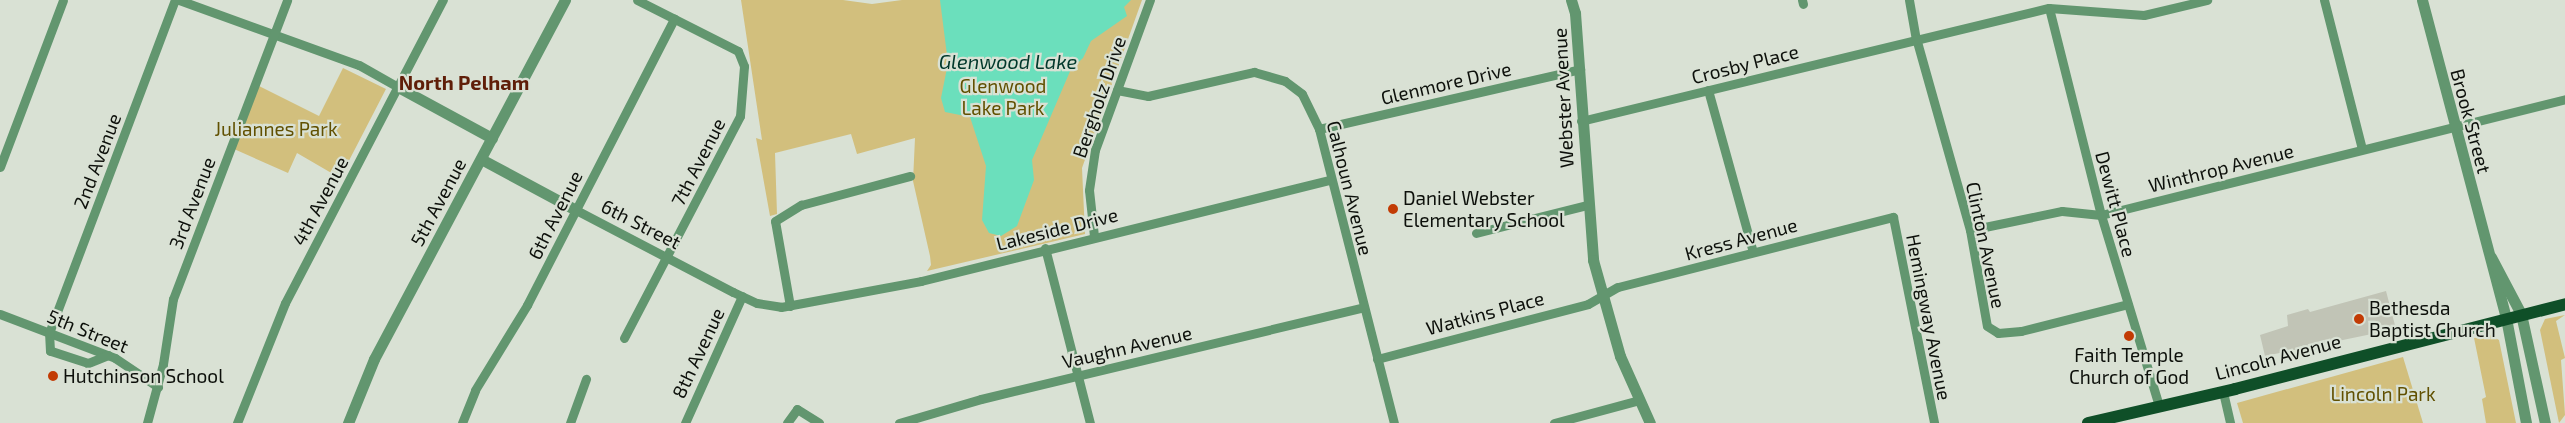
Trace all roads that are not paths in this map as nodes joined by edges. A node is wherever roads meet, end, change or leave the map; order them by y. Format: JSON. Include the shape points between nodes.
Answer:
{"nodes":[{"id":1,"x":64,"y":0,"type":"edge"},
{"id":2,"x":175,"y":0,"type":"edge"},
{"id":3,"x":180,"y":0,"type":"edge"},
{"id":4,"x":287,"y":0,"type":"edge"},
{"id":5,"x":443,"y":0,"type":"edge"},
{"id":6,"x":565,"y":0,"type":"edge"},
{"id":7,"x":637,"y":0,"type":"edge"},
{"id":8,"x":1150,"y":0,"type":"edge"},
{"id":9,"x":1571,"y":0,"type":"edge"},
{"id":10,"x":1909,"y":0,"type":"edge"},
{"id":11,"x":2207,"y":0,"type":"edge"},
{"id":12,"x":2324,"y":0,"type":"edge"},
{"id":13,"x":2422,"y":0,"type":"edge"},
{"id":14,"x":2049,"y":8,"type":"junction"},
{"id":15,"x":674,"y":19,"type":"junction"},
{"id":16,"x":274,"y":34,"type":"junction"},
{"id":17,"x":1916,"y":38,"type":"junction"},
{"id":18,"x":1580,"y":69,"type":"junction"},
{"id":19,"x":398,"y":87,"type":"junction"},
{"id":20,"x":1117,"y":90,"type":"junction"},
{"id":21,"x":1708,"y":90,"type":"junction"},
{"id":22,"x":2565,"y":99,"type":"edge"},
{"id":23,"x":1581,"y":120,"type":"junction"},
{"id":24,"x":2454,"y":127,"type":"junction"},
{"id":25,"x":1319,"y":129,"type":"junction"},
{"id":26,"x":492,"y":138,"type":"junction"},
{"id":27,"x":2362,"y":149,"type":"junction"},
{"id":28,"x":481,"y":158,"type":"junction"},
{"id":29,"x":0,"y":167,"type":"edge"},
{"id":30,"x":910,"y":176,"type":"dead end"},
{"id":31,"x":1330,"y":180,"type":"junction"},
{"id":32,"x":1587,"y":205,"type":"junction"},
{"id":33,"x":576,"y":210,"type":"junction"},
{"id":34,"x":2101,"y":215,"type":"junction"},
{"id":35,"x":1893,"y":218,"type":"joint"},
{"id":36,"x":1970,"y":230,"type":"junction"},
{"id":37,"x":1476,"y":232,"type":"dead end"},
{"id":38,"x":1094,"y":236,"type":"junction"},
{"id":39,"x":1045,"y":248,"type":"junction"},
{"id":40,"x":2488,"y":251,"type":"junction"},
{"id":41,"x":1753,"y":252,"type":"junction"},
{"id":42,"x":668,"y":258,"type":"junction"},
{"id":43,"x":742,"y":296,"type":"junction"},
{"id":44,"x":1600,"y":296,"type":"junction"},
{"id":45,"x":2128,"y":304,"type":"junction"},
{"id":46,"x":2565,"y":304,"type":"edge"},
{"id":47,"x":790,"y":306,"type":"junction"},
{"id":48,"x":1363,"y":307,"type":"junction"},
{"id":49,"x":0,"y":314,"type":"edge"},
{"id":50,"x":2521,"y":314,"type":"junction"},
{"id":51,"x":2506,"y":318,"type":"junction"},
{"id":52,"x":49,"y":333,"type":"junction"},
{"id":53,"x":624,"y":338,"type":"dead end"},
{"id":54,"x":108,"y":355,"type":"junction"},
{"id":55,"x":1377,"y":359,"type":"junction"},
{"id":56,"x":1077,"y":376,"type":"junction"},
{"id":57,"x":586,"y":379,"type":"dead end"},
{"id":58,"x":158,"y":387,"type":"junction"},
{"id":59,"x":2224,"y":392,"type":"junction"},
{"id":60,"x":1639,"y":400,"type":"junction"},
{"id":61,"x":2159,"y":406,"type":"junction"},
{"id":62,"x":147,"y":423,"type":"edge"},
{"id":63,"x":237,"y":423,"type":"edge"},
{"id":64,"x":348,"y":423,"type":"edge"},
{"id":65,"x":462,"y":423,"type":"edge"},
{"id":66,"x":570,"y":423,"type":"edge"},
{"id":67,"x":685,"y":423,"type":"edge"},
{"id":68,"x":787,"y":423,"type":"edge"},
{"id":69,"x":820,"y":423,"type":"edge"},
{"id":70,"x":900,"y":423,"type":"edge"},
{"id":71,"x":1090,"y":423,"type":"edge"},
{"id":72,"x":1394,"y":423,"type":"edge"},
{"id":73,"x":1554,"y":423,"type":"edge"},
{"id":74,"x":1650,"y":423,"type":"edge"},
{"id":75,"x":1934,"y":423,"type":"edge"},
{"id":76,"x":2088,"y":423,"type":"edge"},
{"id":77,"x":2230,"y":423,"type":"edge"},
{"id":78,"x":2526,"y":423,"type":"edge"},
{"id":79,"x":2545,"y":423,"type":"edge"}],
"edges":[{"from":1,"to":29,"type":"street"},
{"from":2,"to":52,"type":"street","name":"2nd Avenue"},
{"from":3,"to":16,"type":"street"},
{"from":4,"to":16,"type":"street","name":"3rd Avenue"},
{"from":5,"to":19,"type":"street","name":"4th Avenue"},
{"from":6,"to":26,"type":"street","name":"5th Avenue"},
{"from":7,"to":15,"type":"street"},
{"from":8,"to":20,"type":"street","name":"Bergholz Drive"},
{"from":9,"to":18,"type":"street","name":"Webster Avenue"},
{"from":10,"to":17,"type":"street","name":"Clinton Avenue"},
{"from":11,"to":14,"type":"street","name":"Crosby Place","via":[[2137,16]]},
{"from":12,"to":27,"type":"street"},
{"from":13,"to":24,"type":"street","name":"Brook Street"},
{"from":14,"to":17,"type":"street","name":"Crosby Place"},
{"from":14,"to":34,"type":"street","name":"Dewitt Place"},
{"from":15,"to":33,"type":"street","name":"6th Avenue"},
{"from":15,"to":42,"type":"street","name":"7th Avenue","via":[[738,51],[743,57],[743,75],[740,116]]},
{"from":16,"to":19,"type":"street","via":[[359,65]]},
{"from":16,"to":58,"type":"street","name":"3rd Avenue","via":[[173,299]]},
{"from":17,"to":21,"type":"street","name":"Crosby Place"},
{"from":17,"to":36,"type":"street","name":"Clinton Avenue"},
{"from":18,"to":23,"type":"street","name":"Webster Avenue"},
{"from":18,"to":25,"type":"street","name":"Glenmore Drive"},
{"from":19,"to":26,"type":"street"},
{"from":19,"to":63,"type":"street","name":"4th Avenue","via":[[285,303]]},
{"from":20,"to":25,"type":"street","name":"Calhoun Avenue","via":[[1148,96],[1239,74],[1260,73],[1285,81],[1302,94]]},
{"from":20,"to":38,"type":"street","name":"Bergholz Drive","via":[[1091,165]]},
{"from":21,"to":23,"type":"street","name":"Crosby Place"},
{"from":21,"to":41,"type":"street"},
{"from":22,"to":24,"type":"street","name":"Winthrop Avenue"},
{"from":23,"to":32,"type":"street","name":"Webster Avenue"},
{"from":24,"to":27,"type":"street","name":"Winthrop Avenue"},
{"from":24,"to":40,"type":"street","name":"Brook Street"},
{"from":25,"to":31,"type":"street","name":"Calhoun Avenue"},
{"from":26,"to":28,"type":"street","name":"5th Avenue"},
{"from":27,"to":34,"type":"street","name":"Winthrop Avenue"},
{"from":28,"to":33,"type":"street","name":"6th Street"},
{"from":28,"to":64,"type":"street","name":"5th Avenue","via":[[374,359]]},
{"from":30,"to":47,"type":"street","via":[[802,205],[775,221]]},
{"from":31,"to":38,"type":"street","name":"Lakeside Drive"},
{"from":31,"to":48,"type":"street","name":"Calhoun Avenue"},
{"from":32,"to":37,"type":"street"},
{"from":32,"to":44,"type":"street","name":"Webster Avenue"},
{"from":33,"to":42,"type":"street","name":"6th Street"},
{"from":33,"to":65,"type":"street","name":"6th Avenue","via":[[527,306],[475,390]]},
{"from":34,"to":36,"type":"street","name":"Winthrop Avenue","via":[[2062,211]]},
{"from":34,"to":45,"type":"street","name":"Dewitt Place"},
{"from":35,"to":41,"type":"street","name":"Kress Avenue"},
{"from":35,"to":75,"type":"street","name":"Hemingway Avenue"},
{"from":36,"to":45,"type":"street","name":"Clinton Avenue","via":[[1983,315],[1991,331],[2021,331]]},
{"from":38,"to":39,"type":"street","name":"Lakeside Drive"},
{"from":39,"to":47,"type":"street","name":"Lakeside Drive","via":[[921,281]]},
{"from":39,"to":56,"type":"street"},
{"from":40,"to":50,"type":"street","name":"Brook Street"},
{"from":40,"to":51,"type":"street","name":"Brook Street"},
{"from":41,"to":44,"type":"street","name":"Kress Avenue","via":[[1618,287]]},
{"from":42,"to":43,"type":"street","name":"6th Street"},
{"from":42,"to":53,"type":"street","name":"7th Avenue"},
{"from":43,"to":47,"type":"street","name":"6th Street","via":[[758,303]]},
{"from":43,"to":67,"type":"street","name":"8th Avenue"},
{"from":44,"to":55,"type":"street","name":"Watkins Place","via":[[1588,304]]},
{"from":44,"to":60,"type":"street","name":"Webster Avenue"},
{"from":45,"to":61,"type":"street","name":"Dewitt Place"},
{"from":46,"to":50,"type":"main road","name":"Lincoln Avenue"},
{"from":48,"to":55,"type":"street","name":"Calhoun Avenue"},
{"from":48,"to":56,"type":"street","name":"Vaughn Avenue"},
{"from":49,"to":52,"type":"street","name":"5th Street"},
{"from":50,"to":51,"type":"main road","name":"Lincoln Avenue"},
{"from":50,"to":79,"type":"street","name":"Brook Street"},
{"from":51,"to":59,"type":"main road","name":"Lincoln Avenue"},
{"from":51,"to":78,"type":"street","name":"Brook Street"},
{"from":52,"to":54,"type":"street","name":"5th Street"},
{"from":52,"to":54,"type":"street","via":[[50,351],[88,364]]},
{"from":54,"to":58,"type":"street","name":"5th Street","via":[[136,369]]},
{"from":55,"to":72,"type":"street","name":"Calhoun Avenue"},
{"from":56,"to":70,"type":"street","name":"Vaughn Avenue"},
{"from":56,"to":71,"type":"street"},
{"from":57,"to":66,"type":"street"},
{"from":58,"to":62,"type":"street","name":"3rd Avenue"},
{"from":59,"to":61,"type":"main road","name":"Lincoln Avenue"},
{"from":59,"to":77,"type":"street"},
{"from":60,"to":73,"type":"street"},
{"from":60,"to":74,"type":"street","name":"Webster Avenue"},
{"from":61,"to":76,"type":"main road","name":"Lincoln Avenue"},
{"from":68,"to":69,"type":"street","via":[[797,409]]}]}
